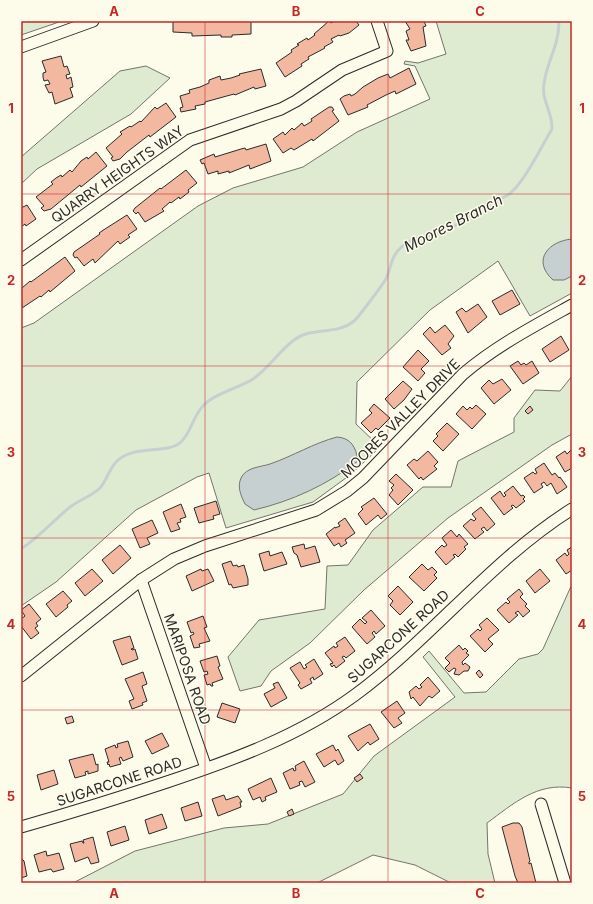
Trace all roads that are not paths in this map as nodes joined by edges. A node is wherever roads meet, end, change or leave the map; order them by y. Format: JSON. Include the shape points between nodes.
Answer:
{"nodes":[{"id":1,"x":93,"y":21,"type":"edge"},
{"id":2,"x":378,"y":21,"type":"edge"},
{"id":3,"x":21,"y":47,"type":"edge"},
{"id":4,"x":21,"y":260,"type":"edge"},
{"id":5,"x":572,"y":305,"type":"edge"},
{"id":6,"x":572,"y":509,"type":"edge"},
{"id":7,"x":141,"y":580,"type":"junction"},
{"id":8,"x":21,"y":676,"type":"edge"},
{"id":9,"x":206,"y":768,"type":"junction"},
{"id":10,"x":541,"y":804,"type":"dead end"},
{"id":11,"x":21,"y":827,"type":"edge"},
{"id":12,"x":565,"y":883,"type":"edge"}],
"edges":[{"from":1,"to":3,"type":"street"},
{"from":2,"to":4,"type":"street","name":"QUARRY HEIGHTS WAY","via":[[387,51],[342,70],[281,109],[190,140]]},
{"from":5,"to":7,"type":"street","name":"MOORES VALLEY DRIVE","via":[[508,341],[463,374],[363,478],[342,495],[310,512],[188,552]]},
{"from":6,"to":9,"type":"street","name":"SUGARCONE ROAD","via":[[509,556],[386,670],[330,712],[275,741]]},
{"from":7,"to":8,"type":"street","name":"MOORES VALLEY DRIVE"},
{"from":7,"to":9,"type":"street","name":"MARIPOSA ROAD"},
{"from":9,"to":11,"type":"street","name":"SUGARCONE ROAD"},
{"from":10,"to":12,"type":"street"}]}
